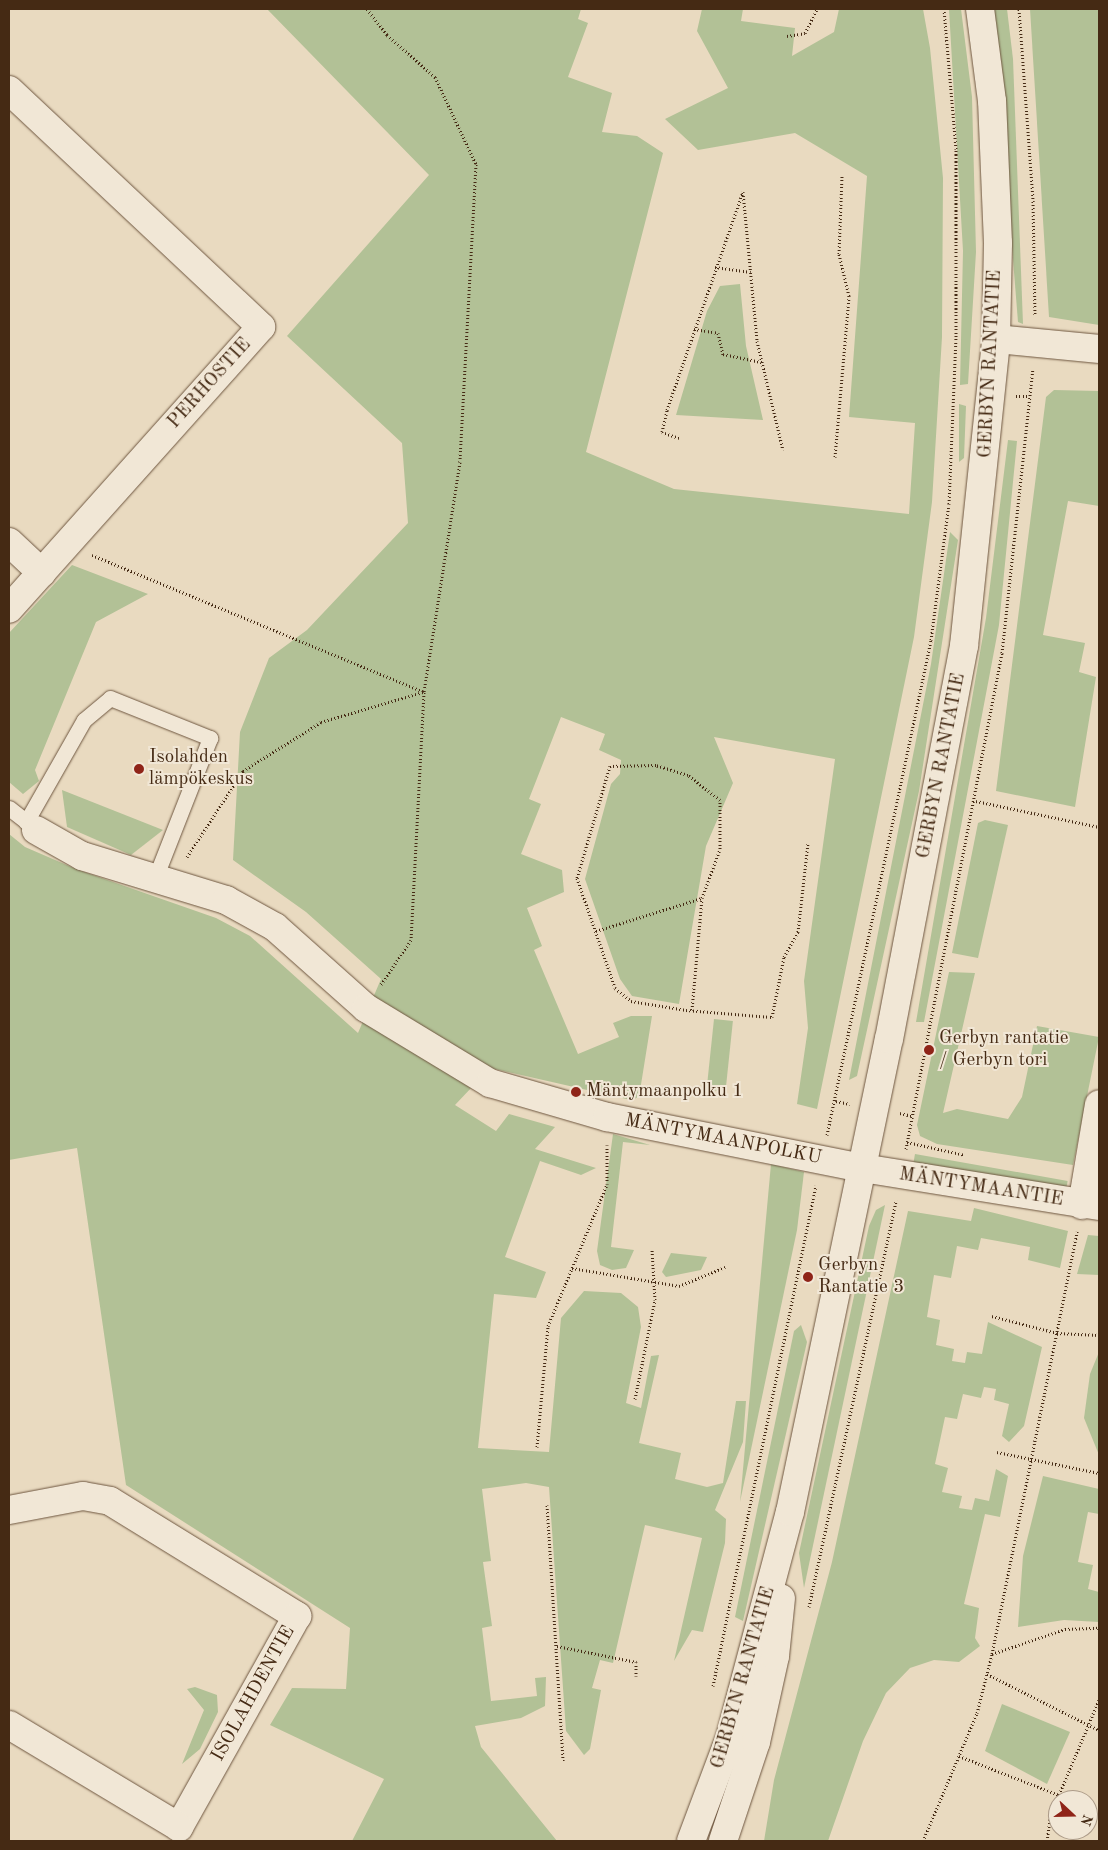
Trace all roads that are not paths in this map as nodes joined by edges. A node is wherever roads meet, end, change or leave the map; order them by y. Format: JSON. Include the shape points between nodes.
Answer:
{"nodes":[{"id":1,"x":980,"y":9,"type":"edge"},
{"id":2,"x":9,"y":90,"type":"edge"},
{"id":3,"x":996,"y":340,"type":"junction"},
{"id":4,"x":1099,"y":349,"type":"edge"},
{"id":5,"x":9,"y":542,"type":"edge"},
{"id":6,"x":42,"y":573,"type":"junction"},
{"id":7,"x":9,"y":609,"type":"edge"},
{"id":8,"x":9,"y":808,"type":"edge"},
{"id":9,"x":31,"y":826,"type":"junction"},
{"id":10,"x":164,"y":878,"type":"junction"},
{"id":11,"x":1099,"y":1104,"type":"edge"},
{"id":12,"x":862,"y":1168,"type":"junction"},
{"id":13,"x":1091,"y":1206,"type":"edge"},
{"id":14,"x":9,"y":1510,"type":"edge"},
{"id":15,"x":790,"y":1512,"type":"junction"},
{"id":16,"x":9,"y":1725,"type":"edge"},
{"id":17,"x":691,"y":1841,"type":"edge"},
{"id":18,"x":723,"y":1841,"type":"edge"}],
"edges":[{"from":1,"to":3,"type":"street","name":"GERBYN RANTATIE","via":[[992,101],[998,243]]},
{"from":2,"to":6,"type":"street","name":"PERHOSTIE","via":[[261,327]]},
{"from":3,"to":4,"type":"street"},
{"from":3,"to":12,"type":"street","name":"GERBYN RANTATIE","via":[[964,646]]},
{"from":5,"to":6,"type":"street"},
{"from":6,"to":7,"type":"street","name":"PERHOSTIE"},
{"from":8,"to":9,"type":"lane","name":"MÄNTYMAANPOLKU"},
{"from":9,"to":10,"type":"street","name":"MÄNTYMAANPOLKU","via":[[82,856]]},
{"from":9,"to":10,"type":"lane","via":[[84,720],[110,698],[210,738]]},
{"from":10,"to":12,"type":"street","name":"MÄNTYMAANPOLKU","via":[[226,900],[275,927],[366,1008],[490,1083],[607,1117]]},
{"from":11,"to":13,"type":"street"},
{"from":12,"to":13,"type":"street","name":"MÄNTYMAANTIE"},
{"from":12,"to":15,"type":"street","name":"GERBYN RANTATIE"},
{"from":14,"to":16,"type":"street","name":"ISOLAHDENTIE","via":[[82,1496],[110,1502],[297,1616],[179,1827]]},
{"from":15,"to":17,"type":"street","name":"GERBYN RANTATIE","via":[[730,1737]]},
{"from":15,"to":18,"type":"street","name":"GERBYN RANTATIE","via":[[775,1656],[756,1742]]}]}
